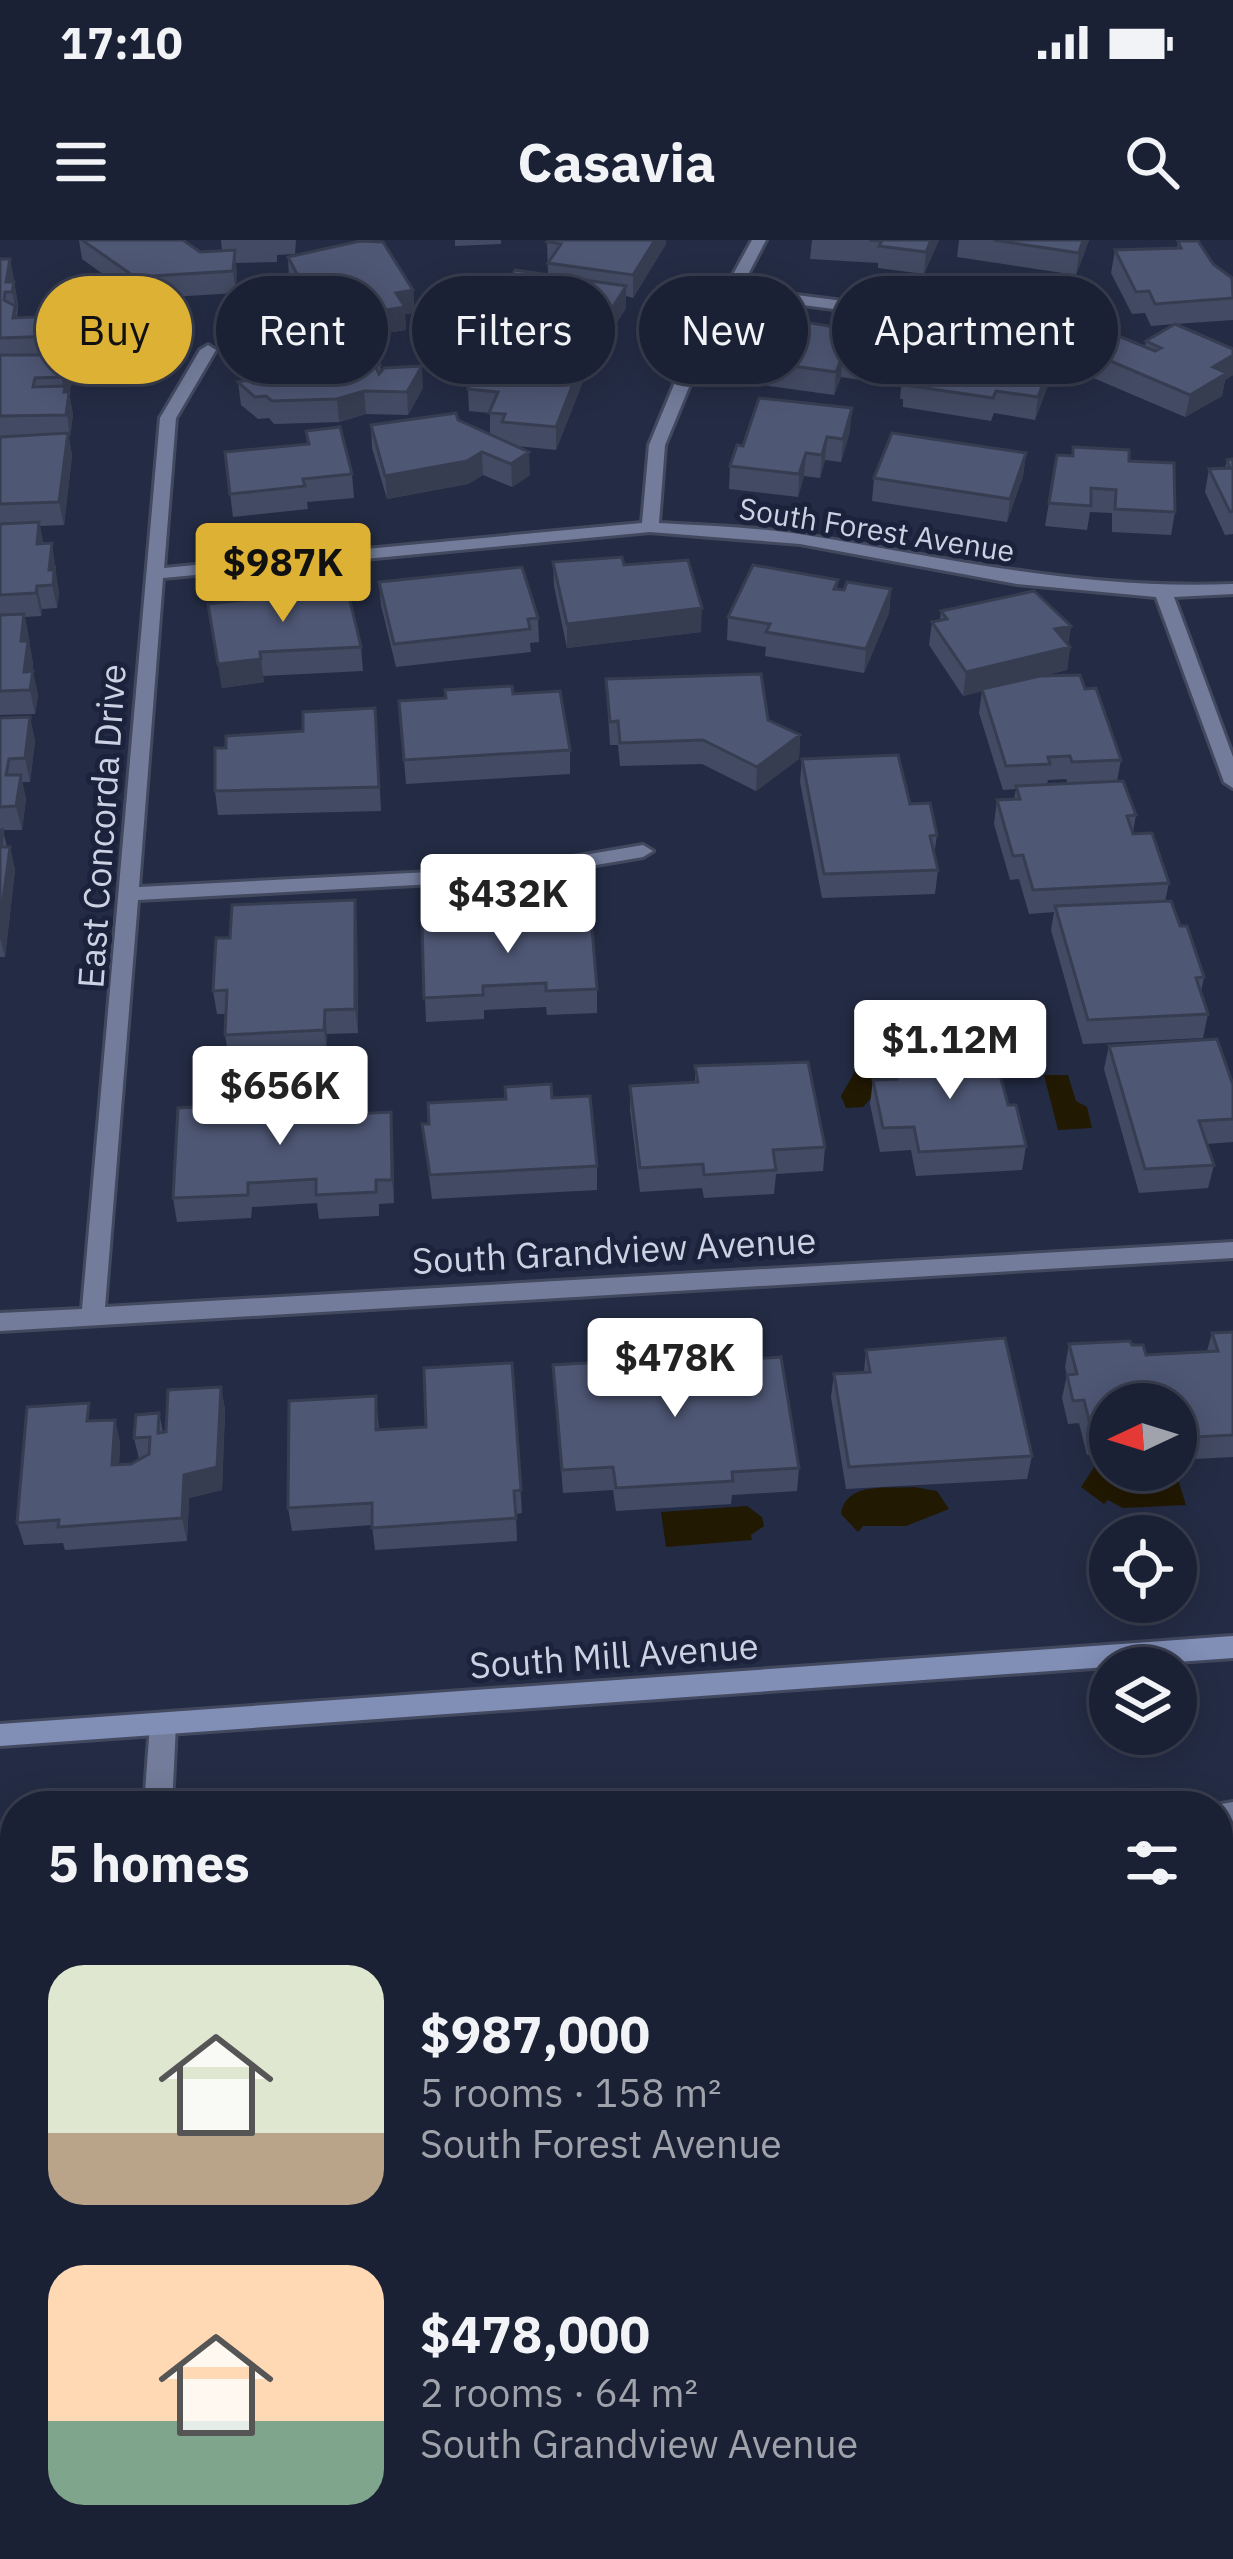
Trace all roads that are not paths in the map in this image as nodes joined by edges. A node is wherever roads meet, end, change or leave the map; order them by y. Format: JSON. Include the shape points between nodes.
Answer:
{"nodes":[{"id":1,"x":759,"y":240,"type":"edge"},
{"id":2,"x":739,"y":276,"type":"edge"},
{"id":3,"x":208,"y":350,"type":"dead end"},
{"id":4,"x":682,"y":384,"type":"edge"},
{"id":5,"x":650,"y":526,"type":"junction"},
{"id":6,"x":154,"y":574,"type":"junction"},
{"id":7,"x":1233,"y":589,"type":"edge"},
{"id":8,"x":1163,"y":592,"type":"junction"},
{"id":9,"x":1233,"y":782,"type":"edge"},
{"id":10,"x":643,"y":851,"type":"dead end"},
{"id":11,"x":130,"y":894,"type":"junction"},
{"id":12,"x":1233,"y":1250,"type":"edge"},
{"id":13,"x":93,"y":1317,"type":"junction"},
{"id":14,"x":0,"y":1322,"type":"edge"},
{"id":15,"x":1233,"y":1647,"type":"edge"},
{"id":16,"x":164,"y":1724,"type":"junction"},
{"id":17,"x":0,"y":1735,"type":"edge"},
{"id":18,"x":159,"y":1791,"type":"edge"}],
"edges":[{"from":1,"to":2,"type":"street"},
{"from":3,"to":6,"type":"street","name":"East Concorda Drive","via":[[168,418]]},
{"from":4,"to":5,"type":"street","via":[[657,445]]},
{"from":5,"to":6,"type":"street","name":"South Forest Avenue"},
{"from":5,"to":8,"type":"street","name":"South Forest Avenue","via":[[800,539],[1017,579]]},
{"from":6,"to":11,"type":"street","name":"East Concorda Drive"},
{"from":7,"to":8,"type":"street","name":"South Forest Avenue"},
{"from":8,"to":9,"type":"street"},
{"from":10,"to":11,"type":"street","via":[[508,874]]},
{"from":11,"to":13,"type":"street","name":"East Concorda Drive"},
{"from":12,"to":13,"type":"street","name":"South Grandview Avenue"},
{"from":13,"to":14,"type":"street","name":"South Grandview Avenue"},
{"from":15,"to":16,"type":"main road","name":"South Mill Avenue"},
{"from":16,"to":17,"type":"main road","name":"South Mill Avenue"},
{"from":16,"to":18,"type":"street"}]}
